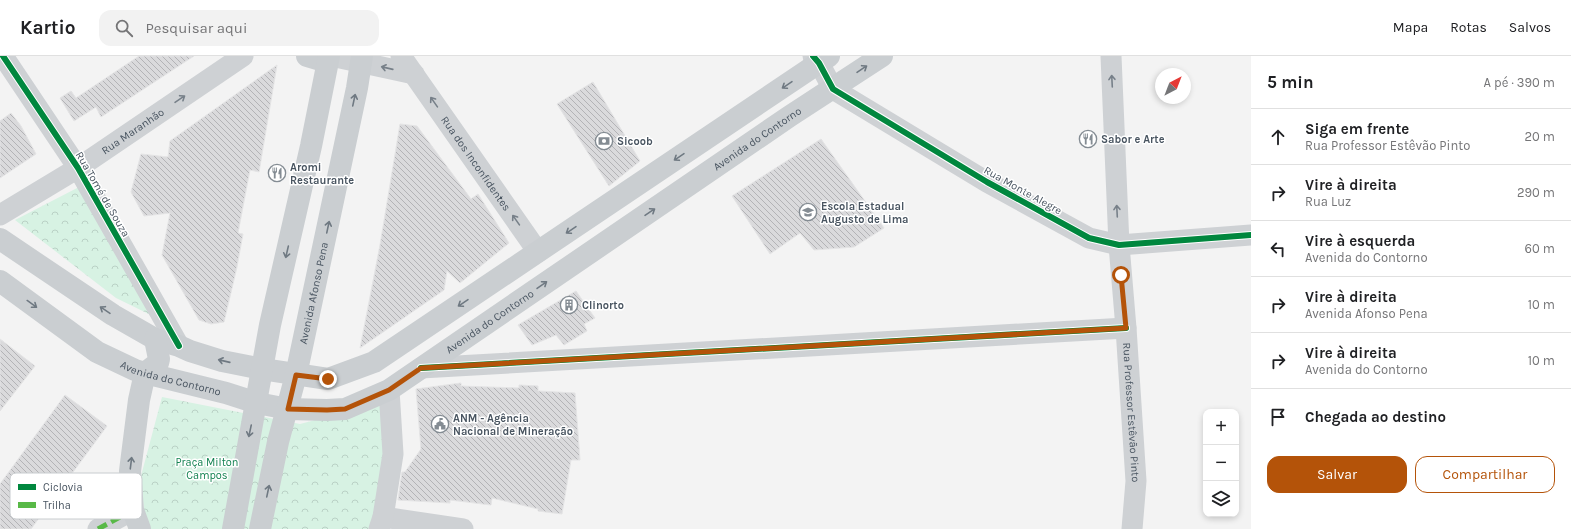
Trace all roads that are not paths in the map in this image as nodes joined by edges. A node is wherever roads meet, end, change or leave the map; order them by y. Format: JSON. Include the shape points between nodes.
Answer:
{"nodes":[{"id":1,"x":3,"y":56,"type":"edge"},
{"id":2,"x":243,"y":56,"type":"edge"},
{"id":3,"x":402,"y":56,"type":"edge"},
{"id":4,"x":882,"y":56,"type":"edge"},
{"id":5,"x":1110,"y":56,"type":"edge"},
{"id":6,"x":324,"y":58,"type":"edge"},
{"id":7,"x":820,"y":58,"type":"edge"},
{"id":8,"x":361,"y":59,"type":"edge"},
{"id":9,"x":414,"y":74,"type":"junction"},
{"id":10,"x":833,"y":89,"type":"junction"},
{"id":11,"x":78,"y":168,"type":"junction"},
{"id":12,"x":0,"y":215,"type":"edge"},
{"id":13,"x":1251,"y":235,"type":"edge"},
{"id":14,"x":0,"y":239,"type":"edge"},
{"id":15,"x":1119,"y":245,"type":"junction"},
{"id":16,"x":538,"y":252,"type":"junction"},
{"id":17,"x":0,"y":281,"type":"edge"},
{"id":18,"x":1126,"y":328,"type":"junction"},
{"id":19,"x":155,"y":339,"type":"junction"},
{"id":20,"x":179,"y":346,"type":"junction"},
{"id":21,"x":421,"y":368,"type":"junction"},
{"id":22,"x":262,"y":369,"type":"junction"},
{"id":23,"x":146,"y":373,"type":"junction"},
{"id":24,"x":296,"y":375,"type":"junction"},
{"id":25,"x":389,"y":390,"type":"junction"},
{"id":26,"x":257,"y":403,"type":"junction"},
{"id":27,"x":288,"y":409,"type":"junction"},
{"id":28,"x":130,"y":473,"type":"edge"},
{"id":29,"x":136,"y":520,"type":"edge"},
{"id":30,"x":381,"y":523,"type":"edge"},
{"id":31,"x":98,"y":529,"type":"edge"},
{"id":32,"x":232,"y":529,"type":"edge"},
{"id":33,"x":260,"y":529,"type":"edge"},
{"id":34,"x":463,"y":529,"type":"edge"},
{"id":35,"x":1132,"y":529,"type":"edge"}],
"edges":[{"from":1,"to":11,"type":"street","name":"Rua Tomé de Souza"},
{"from":11,"to":2,"type":"street","name":"Rua Maranhão","one_way":true},
{"from":3,"to":9,"type":"street","name":"Rua dos Inconfidentes"},
{"from":10,"to":4,"type":"main road","name":"Avenida do Contorno","one_way":true},
{"from":15,"to":5,"type":"street","name":"Rua Professor Estêvão Pinto","one_way":true},
{"from":6,"to":8,"type":"street"},
{"from":6,"to":22,"type":"main road","one_way":true},
{"from":7,"to":10,"type":"street"},
{"from":7,"to":16,"type":"main road","one_way":true},
{"from":9,"to":8,"type":"street","one_way":true},
{"from":24,"to":8,"type":"main road","name":"Avenida Afonso Pena","one_way":true},
{"from":16,"to":9,"type":"street","name":"Rua dos Inconfidentes","one_way":true},
{"from":10,"to":15,"type":"street","name":"Rua Monte Alegre","via":[[987,182],[1089,238]]},
{"from":21,"to":10,"type":"main road","name":"Avenida do Contorno","one_way":true},
{"from":11,"to":12,"type":"street","name":"Rua Maranhão"},
{"from":11,"to":20,"type":"street","name":"Rua Tomé de Souza"},
{"from":13,"to":15,"type":"street","name":"Rua Monte Alegre"},
{"from":19,"to":14,"type":"main road","one_way":true,"via":[[113,315]]},
{"from":15,"to":18,"type":"street","name":"Rua Professor Estêvão Pinto"},
{"from":16,"to":24,"type":"main road","one_way":true,"via":[[374,362],[328,379]]},
{"from":17,"to":23,"type":"main road","name":"Avenida do Contorno","one_way":true,"via":[[98,352]]},
{"from":18,"to":21,"type":"street"},
{"from":18,"to":35,"type":"street","name":"Rua Professor Estêvão Pinto","via":[[1136,481]]},
{"from":19,"to":20,"type":"main road"},
{"from":19,"to":23,"type":"main road","via":[[158,363]]},
{"from":22,"to":20,"type":"main road","one_way":true,"via":[[222,361]]},
{"from":21,"to":25,"type":"main road","name":"Avenida do Contorno"},
{"from":22,"to":24,"type":"main road"},
{"from":22,"to":26,"type":"main road"},
{"from":23,"to":26,"type":"main road","name":"Avenida do Contorno"},
{"from":28,"to":23,"type":"main road","one_way":true,"via":[[139,400]]},
{"from":24,"to":27,"type":"main road","name":"Avenida Afonso Pena"},
{"from":25,"to":27,"type":"main road","name":"Avenida do Contorno","via":[[345,409]]},
{"from":25,"to":30,"type":"street","via":[[393,454]]},
{"from":26,"to":27,"type":"main road","name":"Avenida do Contorno"},
{"from":26,"to":32,"type":"main road","one_way":true},
{"from":33,"to":27,"type":"main road","name":"Avenida Afonso Pena","one_way":true,"via":[[278,442]]},
{"from":29,"to":31,"type":"street"},
{"from":30,"to":34,"type":"street"}]}
